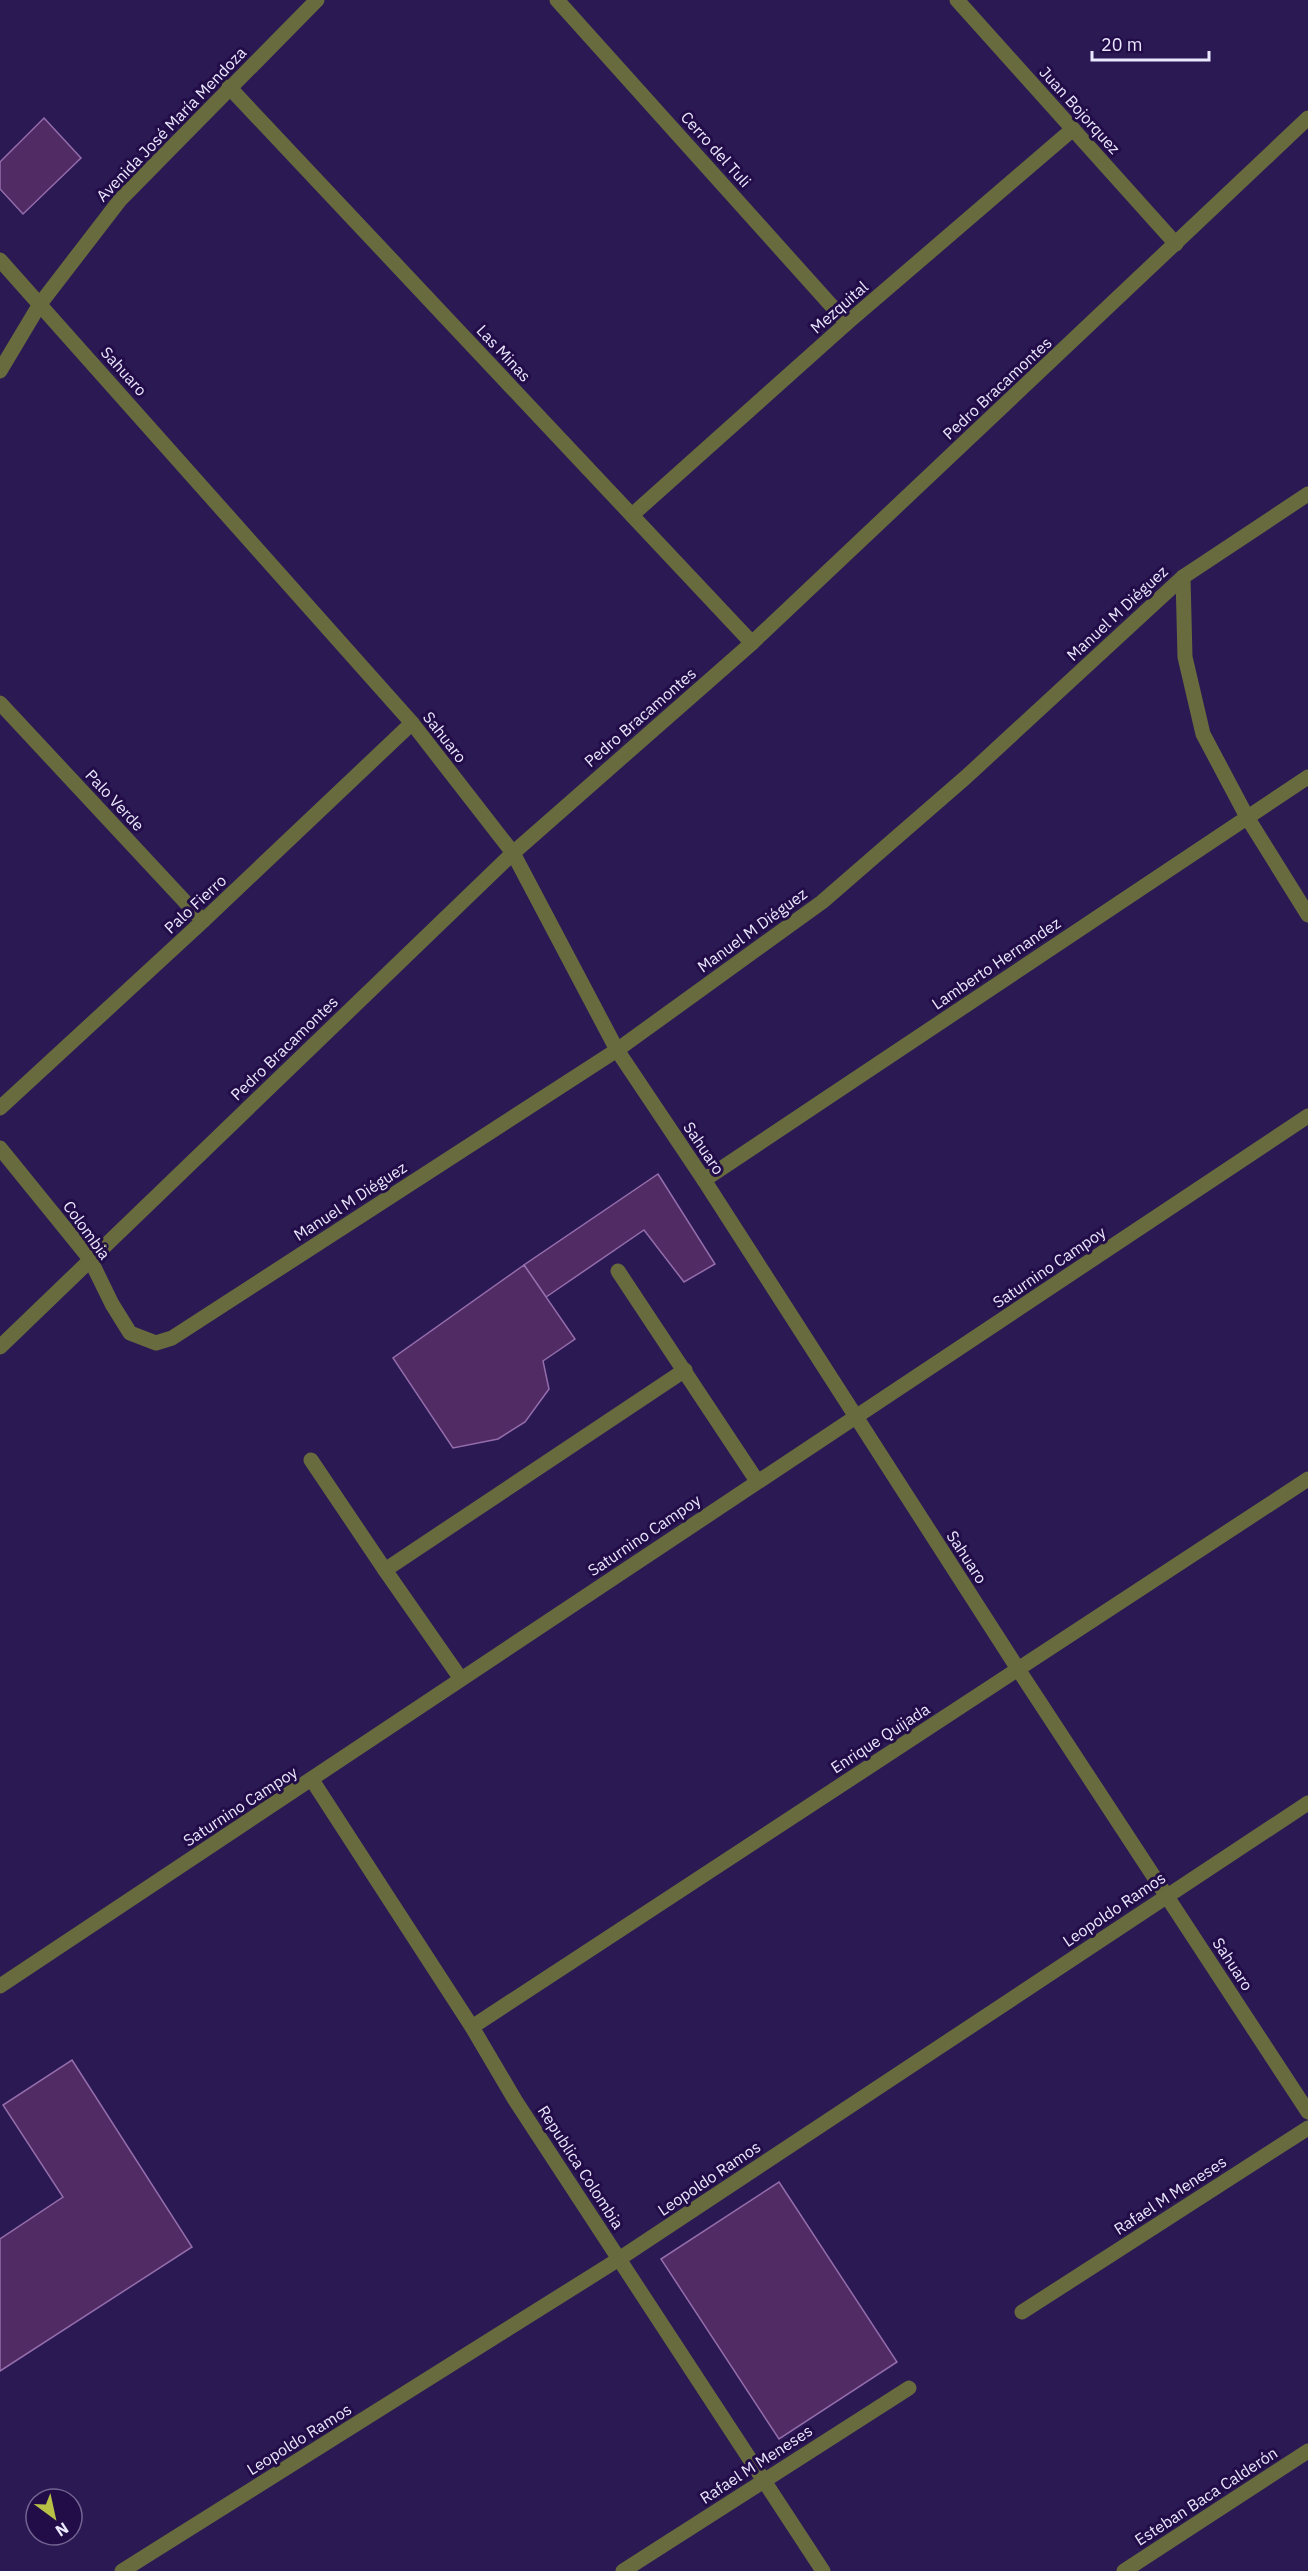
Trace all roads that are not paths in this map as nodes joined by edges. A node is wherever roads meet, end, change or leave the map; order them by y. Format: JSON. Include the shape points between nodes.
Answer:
{"nodes":[{"id":1,"x":317,"y":0,"type":"edge"},
{"id":2,"x":557,"y":0,"type":"edge"},
{"id":3,"x":957,"y":0,"type":"edge"},
{"id":4,"x":229,"y":87,"type":"junction"},
{"id":5,"x":1308,"y":118,"type":"edge"},
{"id":6,"x":1073,"y":129,"type":"junction"},
{"id":7,"x":1176,"y":244,"type":"junction"},
{"id":8,"x":0,"y":260,"type":"edge"},
{"id":9,"x":40,"y":304,"type":"junction"},
{"id":10,"x":847,"y":322,"type":"junction"},
{"id":11,"x":0,"y":370,"type":"edge"},
{"id":12,"x":1308,"y":494,"type":"edge"},
{"id":13,"x":632,"y":515,"type":"junction"},
{"id":14,"x":1183,"y":577,"type":"junction"},
{"id":15,"x":752,"y":643,"type":"junction"},
{"id":16,"x":0,"y":703,"type":"edge"},
{"id":17,"x":412,"y":723,"type":"junction"},
{"id":18,"x":1308,"y":777,"type":"edge"},
{"id":19,"x":1246,"y":817,"type":"junction"},
{"id":20,"x":513,"y":853,"type":"junction"},
{"id":21,"x":1308,"y":915,"type":"edge"},
{"id":22,"x":203,"y":921,"type":"junction"},
{"id":23,"x":617,"y":1050,"type":"junction"},
{"id":24,"x":0,"y":1108,"type":"edge"},
{"id":25,"x":1308,"y":1116,"type":"edge"},
{"id":26,"x":0,"y":1148,"type":"edge"},
{"id":27,"x":704,"y":1180,"type":"junction"},
{"id":28,"x":90,"y":1259,"type":"junction"},
{"id":29,"x":618,"y":1271,"type":"dead end"},
{"id":30,"x":172,"y":1338,"type":"joint"},
{"id":31,"x":0,"y":1347,"type":"edge"},
{"id":32,"x":685,"y":1370,"type":"junction"},
{"id":33,"x":855,"y":1417,"type":"junction"},
{"id":34,"x":311,"y":1460,"type":"dead end"},
{"id":35,"x":1308,"y":1479,"type":"edge"},
{"id":36,"x":757,"y":1481,"type":"junction"},
{"id":37,"x":385,"y":1570,"type":"junction"},
{"id":38,"x":1018,"y":1669,"type":"junction"},
{"id":39,"x":461,"y":1679,"type":"junction"},
{"id":40,"x":312,"y":1780,"type":"junction"},
{"id":41,"x":1308,"y":1803,"type":"edge"},
{"id":42,"x":1167,"y":1896,"type":"junction"},
{"id":43,"x":0,"y":1986,"type":"edge"},
{"id":44,"x":472,"y":2027,"type":"junction"},
{"id":45,"x":1308,"y":2112,"type":"edge"},
{"id":46,"x":1308,"y":2128,"type":"edge"},
{"id":47,"x":619,"y":2259,"type":"junction"},
{"id":48,"x":1022,"y":2312,"type":"dead end"},
{"id":49,"x":909,"y":2388,"type":"dead end"},
{"id":50,"x":1308,"y":2451,"type":"edge"},
{"id":51,"x":763,"y":2481,"type":"junction"},
{"id":52,"x":122,"y":2571,"type":"edge"},
{"id":53,"x":623,"y":2571,"type":"edge"},
{"id":54,"x":822,"y":2571,"type":"edge"},
{"id":55,"x":1124,"y":2571,"type":"edge"}],
"edges":[{"from":1,"to":4,"type":"street","name":"Avenida José María Mendoza"},
{"from":2,"to":10,"type":"street","name":"Cerro del Tuli"},
{"from":3,"to":6,"type":"street","name":"Juan Bojorquez"},
{"from":4,"to":9,"type":"street","name":"Avenida José María Mendoza","via":[[120,200]]},
{"from":4,"to":13,"type":"street","name":"Las Minas"},
{"from":5,"to":7,"type":"street","name":"Pedro Bracamontes"},
{"from":6,"to":7,"type":"street","name":"Juan Bojorquez"},
{"from":6,"to":10,"type":"street","name":"Mezquital"},
{"from":7,"to":15,"type":"street","name":"Pedro Bracamontes"},
{"from":8,"to":9,"type":"street","name":"Sahuaro"},
{"from":9,"to":11,"type":"street","name":"Avenida José María Mendoza"},
{"from":9,"to":17,"type":"street","name":"Sahuaro"},
{"from":10,"to":13,"type":"street","name":"Mezquital"},
{"from":12,"to":14,"type":"street","name":"Manuel M Diéguez"},
{"from":13,"to":15,"type":"street","name":"Las Minas"},
{"from":14,"to":19,"type":"street","via":[[1185,657],[1203,734]]},
{"from":14,"to":23,"type":"street","name":"Manuel M Diéguez","via":[[966,777],[822,902]]},
{"from":15,"to":20,"type":"street","name":"Pedro Bracamontes"},
{"from":16,"to":22,"type":"street","name":"Palo Verde"},
{"from":17,"to":20,"type":"street","name":"Sahuaro"},
{"from":17,"to":22,"type":"street","name":"Palo Fierro"},
{"from":18,"to":19,"type":"street","name":"Lamberto Hernandez"},
{"from":19,"to":21,"type":"street"},
{"from":19,"to":27,"type":"street","name":"Lamberto Hernandez"},
{"from":20,"to":23,"type":"street","name":"Sahuaro"},
{"from":20,"to":28,"type":"street","name":"Pedro Bracamontes"},
{"from":22,"to":24,"type":"street","name":"Palo Fierro"},
{"from":23,"to":27,"type":"street","name":"Sahuaro"},
{"from":23,"to":30,"type":"street","name":"Manuel M Diéguez"},
{"from":25,"to":33,"type":"street","name":"Saturnino Campoy"},
{"from":26,"to":28,"type":"street","name":"Colombia"},
{"from":27,"to":33,"type":"street","name":"Sahuaro"},
{"from":28,"to":30,"type":"street","name":"Colombia","via":[[130,1333],[156,1343]]},
{"from":28,"to":31,"type":"street","name":"Pedro Bracamontes"},
{"from":29,"to":32,"type":"street"},
{"from":32,"to":36,"type":"street"},
{"from":32,"to":37,"type":"street"},
{"from":33,"to":36,"type":"street","name":"Saturnino Campoy"},
{"from":33,"to":38,"type":"street","name":"Sahuaro"},
{"from":34,"to":37,"type":"street"},
{"from":35,"to":38,"type":"street","name":"Enrique Quijada"},
{"from":36,"to":39,"type":"street","name":"Saturnino Campoy"},
{"from":37,"to":39,"type":"street"},
{"from":38,"to":42,"type":"street","name":"Sahuaro"},
{"from":38,"to":44,"type":"street","name":"Enrique Quijada"},
{"from":39,"to":40,"type":"street","name":"Saturnino Campoy"},
{"from":40,"to":43,"type":"street","name":"Saturnino Campoy"},
{"from":40,"to":44,"type":"street","name":"Republica Colombia"},
{"from":41,"to":42,"type":"street","name":"Leopoldo Ramos"},
{"from":42,"to":45,"type":"street","name":"Sahuaro"},
{"from":42,"to":47,"type":"street","name":"Leopoldo Ramos"},
{"from":44,"to":47,"type":"street","name":"Republica Colombia"},
{"from":46,"to":48,"type":"street","name":"Rafael M Meneses"},
{"from":47,"to":51,"type":"street","name":"Republica Colombia"},
{"from":47,"to":52,"type":"street","name":"Leopoldo Ramos"},
{"from":49,"to":51,"type":"street","name":"Rafael M Meneses"},
{"from":50,"to":55,"type":"street","name":"Esteban Baca Calderón"},
{"from":51,"to":53,"type":"street","name":"Rafael M Meneses"},
{"from":51,"to":54,"type":"street","name":"Republica Colombia"}]}
